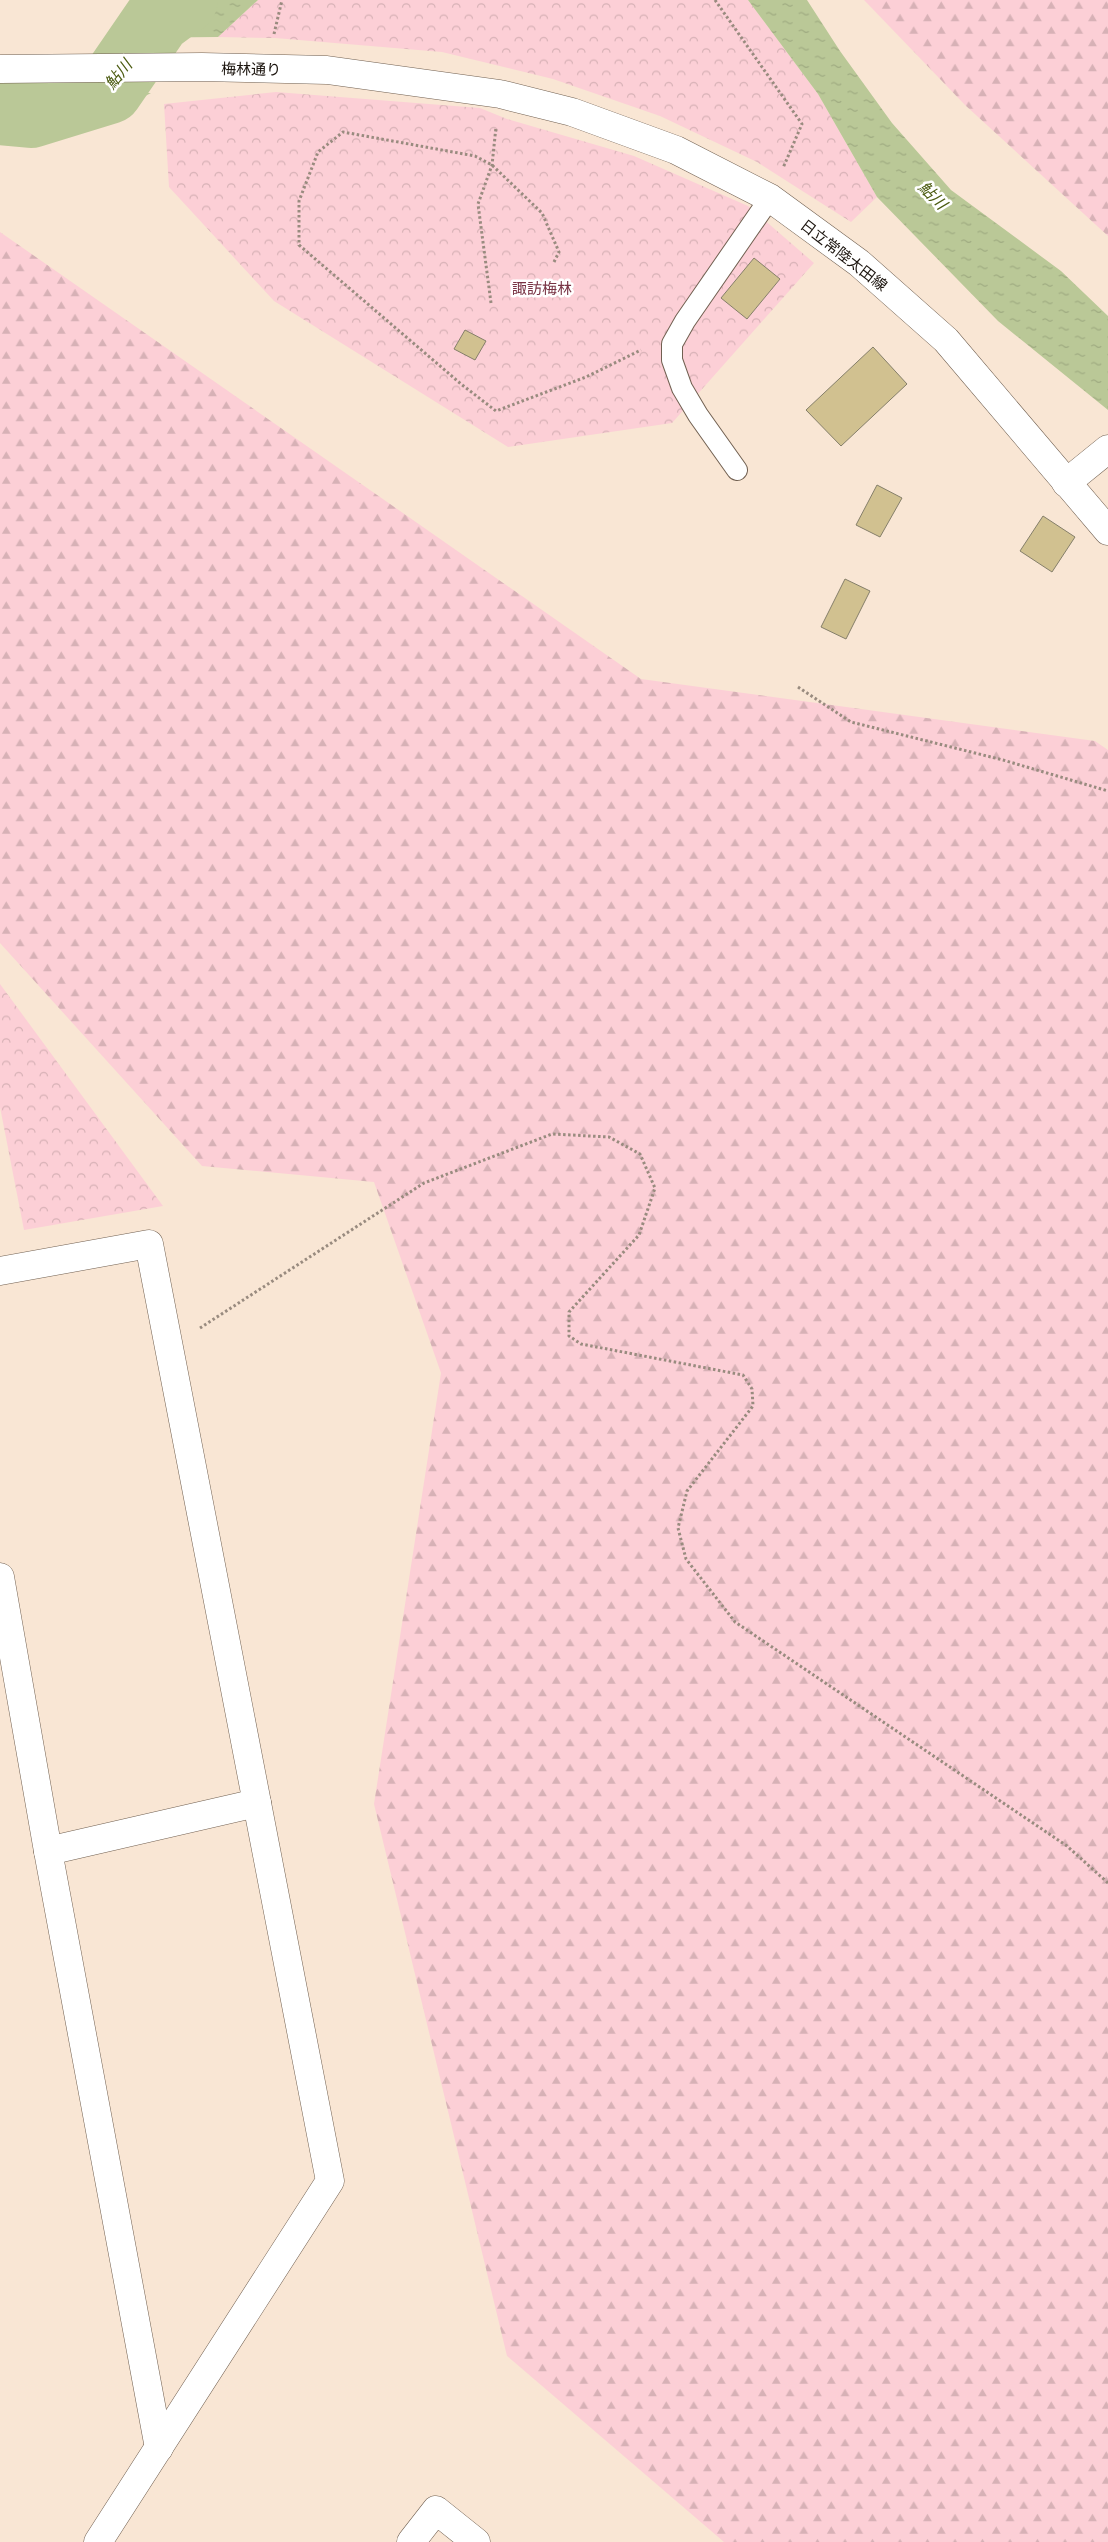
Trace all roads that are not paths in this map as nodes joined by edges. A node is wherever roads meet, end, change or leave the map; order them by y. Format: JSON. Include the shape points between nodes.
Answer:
{"nodes":[{"id":1,"x":0,"y":70,"type":"edge"},
{"id":2,"x":500,"y":94,"type":"joint"},
{"id":3,"x":770,"y":198,"type":"junction"},
{"id":4,"x":1108,"y":449,"type":"edge"},
{"id":5,"x":737,"y":470,"type":"dead end"},
{"id":6,"x":1066,"y":482,"type":"junction"},
{"id":7,"x":1108,"y":531,"type":"edge"},
{"id":8,"x":0,"y":1271,"type":"edge"},
{"id":9,"x":0,"y":1577,"type":"edge"},
{"id":10,"x":8,"y":1660,"type":"edge"},
{"id":11,"x":257,"y":1803,"type":"junction"},
{"id":12,"x":48,"y":1851,"type":"junction"},
{"id":13,"x":159,"y":2448,"type":"junction"},
{"id":14,"x":98,"y":2542,"type":"edge"},
{"id":15,"x":411,"y":2542,"type":"edge"},
{"id":16,"x":476,"y":2542,"type":"edge"}],
"edges":[{"from":1,"to":2,"type":"street","name":"梅林通り","via":[[202,67],[327,70]]},
{"from":2,"to":3,"type":"street","name":"日立常陸太田線","via":[[572,112],[676,150]]},
{"from":3,"to":5,"type":"lane","via":[[672,344],[672,360],[682,388]]},
{"from":3,"to":6,"type":"street","name":"日立常陸太田線","via":[[859,263],[946,340]]},
{"from":4,"to":6,"type":"street"},
{"from":6,"to":7,"type":"street","name":"日立常陸太田線"},
{"from":8,"to":11,"type":"street","via":[[149,1244]]},
{"from":9,"to":10,"type":"street"},
{"from":10,"to":12,"type":"street"},
{"from":11,"to":12,"type":"street"},
{"from":11,"to":13,"type":"street","via":[[330,2181]]},
{"from":12,"to":13,"type":"street"},
{"from":13,"to":14,"type":"street"},
{"from":15,"to":16,"type":"street","via":[[436,2510]]}]}
